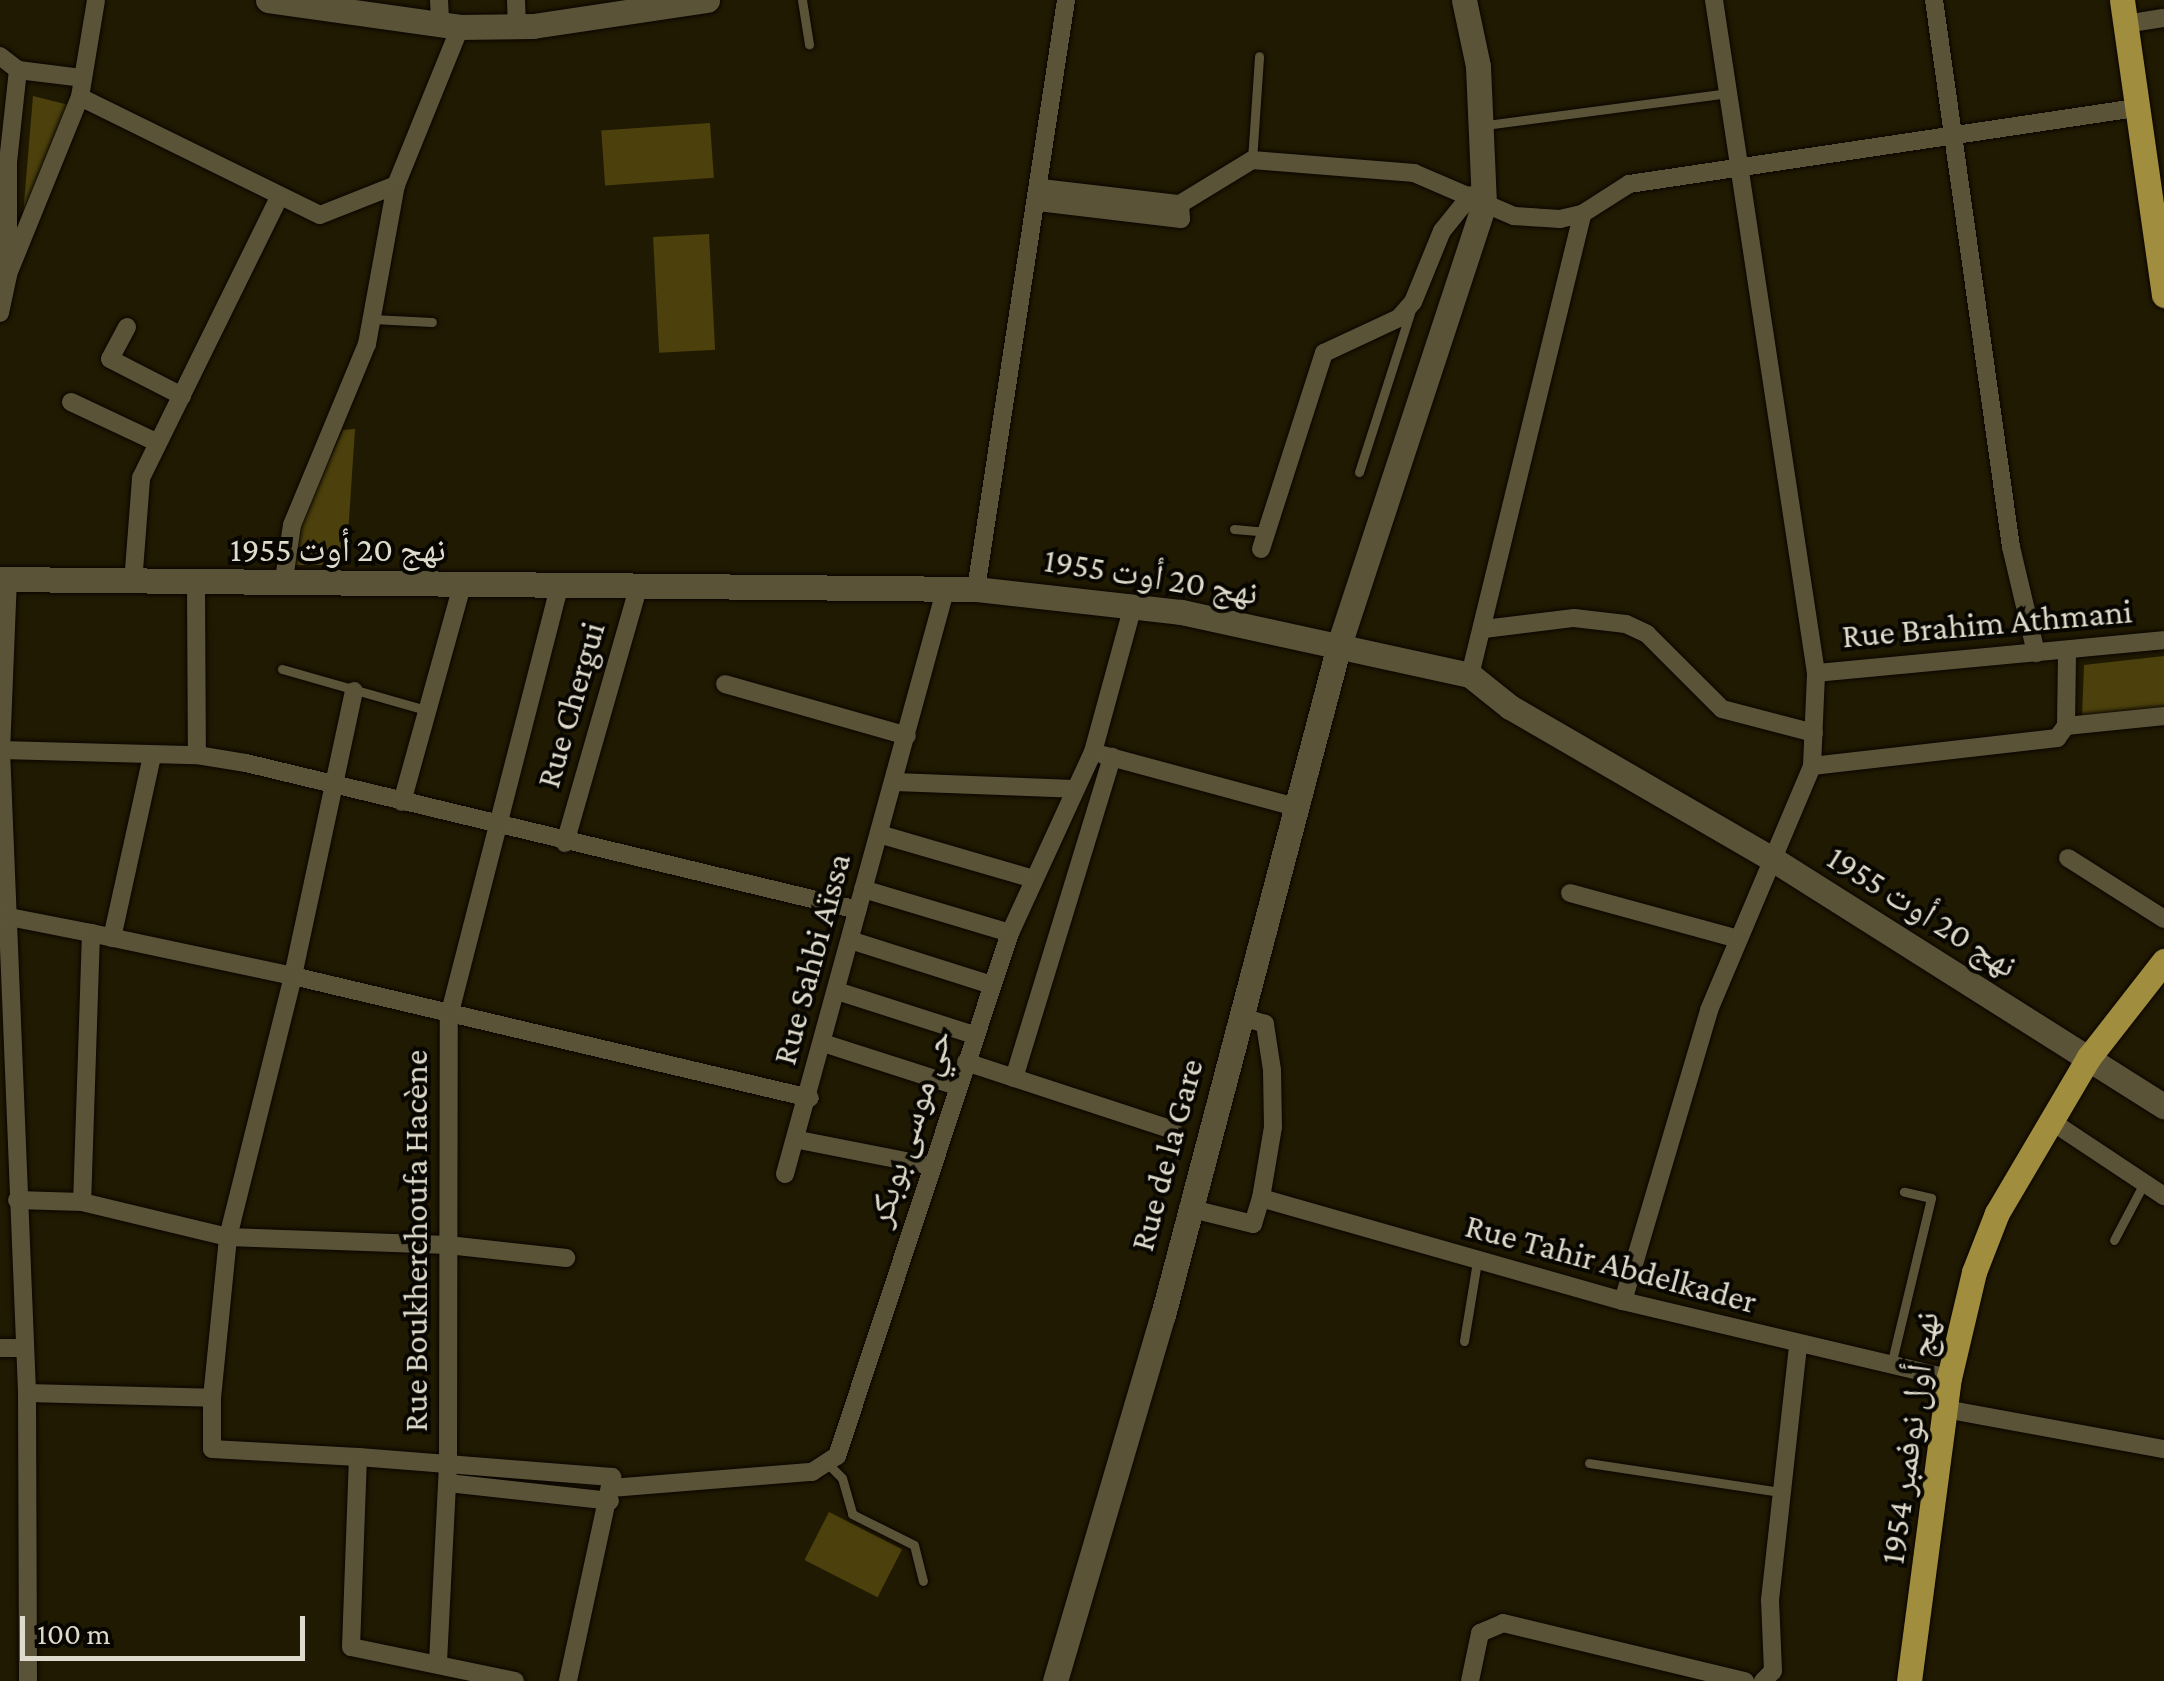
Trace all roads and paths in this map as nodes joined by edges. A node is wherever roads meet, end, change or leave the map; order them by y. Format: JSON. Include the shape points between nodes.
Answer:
{"nodes":[{"id":1,"x":96,"y":0,"type":"edge"},
{"id":2,"x":268,"y":0,"type":"edge"},
{"id":3,"x":707,"y":0,"type":"edge"},
{"id":4,"x":802,"y":0,"type":"edge"},
{"id":5,"x":1066,"y":0,"type":"edge"},
{"id":6,"x":1464,"y":0,"type":"edge"},
{"id":7,"x":1714,"y":0,"type":"edge"},
{"id":8,"x":1934,"y":0,"type":"edge"},
{"id":9,"x":314,"y":3,"type":"edge"},
{"id":10,"x":656,"y":3,"type":"edge"},
{"id":11,"x":517,"y":12,"type":"edge"},
{"id":12,"x":2123,"y":12,"type":"edge"},
{"id":13,"x":446,"y":16,"type":"edge"},
{"id":14,"x":2164,"y":18,"type":"edge"},
{"id":15,"x":809,"y":44,"type":"dead end"},
{"id":16,"x":0,"y":56,"type":"edge"},
{"id":17,"x":1260,"y":56,"type":"dead end"},
{"id":18,"x":18,"y":70,"type":"junction"},
{"id":19,"x":81,"y":87,"type":"junction"},
{"id":20,"x":1728,"y":93,"type":"junction"},
{"id":21,"x":2136,"y":108,"type":"junction"},
{"id":22,"x":1494,"y":124,"type":"dead end"},
{"id":23,"x":1953,"y":138,"type":"junction"},
{"id":24,"x":1252,"y":160,"type":"junction"},
{"id":25,"x":1739,"y":172,"type":"junction"},
{"id":26,"x":396,"y":185,"type":"junction"},
{"id":27,"x":1040,"y":195,"type":"junction"},
{"id":28,"x":2157,"y":195,"type":"edge"},
{"id":29,"x":278,"y":200,"type":"junction"},
{"id":30,"x":1478,"y":200,"type":"junction"},
{"id":31,"x":1582,"y":214,"type":"junction"},
{"id":32,"x":8,"y":274,"type":"junction"},
{"id":33,"x":2164,"y":295,"type":"edge"},
{"id":34,"x":1413,"y":302,"type":"junction"},
{"id":35,"x":0,"y":312,"type":"edge"},
{"id":36,"x":372,"y":319,"type":"junction"},
{"id":37,"x":432,"y":322,"type":"dead end"},
{"id":38,"x":126,"y":328,"type":"dead end"},
{"id":39,"x":182,"y":396,"type":"junction"},
{"id":40,"x":72,"y":402,"type":"dead end"},
{"id":41,"x":158,"y":443,"type":"junction"},
{"id":42,"x":1359,"y":472,"type":"dead end"},
{"id":43,"x":1234,"y":528,"type":"dead end"},
{"id":44,"x":1264,"y":541,"type":"joint"},
{"id":45,"x":4,"y":578,"type":"edge"},
{"id":46,"x":133,"y":583,"type":"junction"},
{"id":47,"x":196,"y":584,"type":"junction"},
{"id":48,"x":462,"y":584,"type":"junction"},
{"id":49,"x":560,"y":585,"type":"junction"},
{"id":50,"x":639,"y":585,"type":"junction"},
{"id":51,"x":283,"y":586,"type":"junction"},
{"id":52,"x":976,"y":589,"type":"junction"},
{"id":53,"x":944,"y":592,"type":"junction"},
{"id":54,"x":1133,"y":606,"type":"junction"},
{"id":55,"x":1484,"y":629,"type":"junction"},
{"id":56,"x":2164,"y":640,"type":"edge"},
{"id":57,"x":1339,"y":645,"type":"junction"},
{"id":58,"x":2067,"y":652,"type":"junction"},
{"id":59,"x":2036,"y":653,"type":"junction"},
{"id":60,"x":282,"y":669,"type":"dead end"},
{"id":61,"x":1816,"y":673,"type":"junction"},
{"id":62,"x":1470,"y":675,"type":"junction"},
{"id":63,"x":725,"y":684,"type":"dead end"},
{"id":64,"x":354,"y":691,"type":"junction"},
{"id":65,"x":426,"y":710,"type":"junction"},
{"id":66,"x":2164,"y":716,"type":"edge"},
{"id":67,"x":2066,"y":726,"type":"junction"},
{"id":68,"x":1814,"y":733,"type":"junction"},
{"id":69,"x":907,"y":736,"type":"junction"},
{"id":70,"x":1,"y":750,"type":"edge"},
{"id":71,"x":197,"y":755,"type":"junction"},
{"id":72,"x":1102,"y":755,"type":"junction"},
{"id":73,"x":152,"y":756,"type":"junction"},
{"id":74,"x":1812,"y":766,"type":"junction"},
{"id":75,"x":895,"y":782,"type":"junction"},
{"id":76,"x":330,"y":784,"type":"junction"},
{"id":77,"x":1074,"y":789,"type":"junction"},
{"id":78,"x":402,"y":802,"type":"junction"},
{"id":79,"x":1296,"y":807,"type":"junction"},
{"id":80,"x":497,"y":827,"type":"junction"},
{"id":81,"x":879,"y":834,"type":"junction"},
{"id":82,"x":565,"y":843,"type":"junction"},
{"id":83,"x":1771,"y":858,"type":"junction"},
{"id":84,"x":2068,"y":858,"type":"dead end"},
{"id":85,"x":1030,"y":878,"type":"junction"},
{"id":86,"x":863,"y":889,"type":"junction"},
{"id":87,"x":1570,"y":894,"type":"dead end"},
{"id":88,"x":858,"y":910,"type":"junction"},
{"id":89,"x":4,"y":916,"type":"junction"},
{"id":90,"x":2164,"y":919,"type":"edge"},
{"id":91,"x":92,"y":933,"type":"junction"},
{"id":92,"x":1010,"y":933,"type":"junction"},
{"id":93,"x":112,"y":938,"type":"junction"},
{"id":94,"x":1738,"y":939,"type":"junction"},
{"id":95,"x":850,"y":940,"type":"junction"},
{"id":96,"x":2162,"y":968,"type":"edge"},
{"id":97,"x":292,"y":976,"type":"junction"},
{"id":98,"x":992,"y":985,"type":"junction"},
{"id":99,"x":837,"y":991,"type":"junction"},
{"id":100,"x":448,"y":1016,"type":"junction"},
{"id":101,"x":1240,"y":1016,"type":"junction"},
{"id":102,"x":974,"y":1036,"type":"junction"},
{"id":103,"x":823,"y":1042,"type":"junction"},
{"id":104,"x":2089,"y":1057,"type":"junction"},
{"id":105,"x":966,"y":1062,"type":"junction"},
{"id":106,"x":1014,"y":1078,"type":"junction"},
{"id":107,"x":957,"y":1086,"type":"junction"},
{"id":108,"x":810,"y":1098,"type":"junction"},
{"id":109,"x":2164,"y":1106,"type":"edge"},
{"id":110,"x":2051,"y":1121,"type":"junction"},
{"id":111,"x":1173,"y":1130,"type":"dead end"},
{"id":112,"x":799,"y":1140,"type":"junction"},
{"id":113,"x":931,"y":1166,"type":"junction"},
{"id":114,"x":785,"y":1174,"type":"dead end"},
{"id":115,"x":2144,"y":1182,"type":"junction"},
{"id":116,"x":1904,"y":1192,"type":"dead end"},
{"id":117,"x":2164,"y":1196,"type":"edge"},
{"id":118,"x":1261,"y":1198,"type":"junction"},
{"id":119,"x":17,"y":1200,"type":"junction"},
{"id":120,"x":82,"y":1202,"type":"junction"},
{"id":121,"x":1188,"y":1208,"type":"junction"},
{"id":122,"x":228,"y":1237,"type":"junction"},
{"id":123,"x":2114,"y":1240,"type":"dead end"},
{"id":124,"x":448,"y":1245,"type":"junction"},
{"id":125,"x":566,"y":1258,"type":"dead end"},
{"id":126,"x":1477,"y":1262,"type":"junction"},
{"id":127,"x":1623,"y":1301,"type":"junction"},
{"id":128,"x":1464,"y":1341,"type":"dead end"},
{"id":129,"x":1798,"y":1347,"type":"junction"},
{"id":130,"x":0,"y":1348,"type":"edge"},
{"id":131,"x":22,"y":1348,"type":"junction"},
{"id":132,"x":1890,"y":1368,"type":"junction"},
{"id":133,"x":1948,"y":1378,"type":"junction"},
{"id":134,"x":27,"y":1393,"type":"junction"},
{"id":135,"x":212,"y":1398,"type":"junction"},
{"id":136,"x":1944,"y":1409,"type":"junction"},
{"id":137,"x":2164,"y":1449,"type":"edge"},
{"id":138,"x":358,"y":1457,"type":"junction"},
{"id":139,"x":1589,"y":1462,"type":"dead end"},
{"id":140,"x":448,"y":1463,"type":"junction"},
{"id":141,"x":829,"y":1465,"type":"junction"},
{"id":142,"x":448,"y":1483,"type":"junction"},
{"id":143,"x":611,"y":1489,"type":"junction"},
{"id":144,"x":1781,"y":1492,"type":"junction"},
{"id":145,"x":924,"y":1582,"type":"dead end"},
{"id":146,"x":438,"y":1662,"type":"junction"},
{"id":147,"x":28,"y":1681,"type":"edge"},
{"id":148,"x":516,"y":1681,"type":"edge"},
{"id":149,"x":568,"y":1681,"type":"edge"},
{"id":150,"x":1056,"y":1681,"type":"edge"},
{"id":151,"x":1470,"y":1681,"type":"edge"},
{"id":152,"x":1745,"y":1681,"type":"edge"},
{"id":153,"x":1763,"y":1681,"type":"edge"},
{"id":154,"x":1909,"y":1681,"type":"edge"}],
"edges":[{"from":1,"to":19,"type":"street"},
{"from":2,"to":9,"type":"street"},
{"from":3,"to":10,"type":"street"},
{"from":4,"to":15,"type":"lane"},
{"from":5,"to":27,"type":"street"},
{"from":6,"to":30,"type":"street","via":[[1478,66]]},
{"from":7,"to":20,"type":"street"},
{"from":8,"to":23,"type":"street"},
{"from":9,"to":13,"type":"street"},
{"from":10,"to":11,"type":"street"},
{"from":11,"to":13,"type":"street"},
{"from":12,"to":14,"type":"street"},
{"from":12,"to":21,"type":"main road"},
{"from":13,"to":26,"type":"street"},
{"from":16,"to":18,"type":"street"},
{"from":17,"to":24,"type":"lane"},
{"from":18,"to":19,"type":"street"},
{"from":18,"to":32,"type":"street","via":[[8,162]]},
{"from":19,"to":29,"type":"street"},
{"from":19,"to":32,"type":"street"},
{"from":20,"to":22,"type":"lane"},
{"from":20,"to":25,"type":"street"},
{"from":21,"to":23,"type":"street"},
{"from":21,"to":28,"type":"main road"},
{"from":23,"to":25,"type":"street"},
{"from":23,"to":59,"type":"street","via":[[2011,547]]},
{"from":24,"to":27,"type":"street","via":[[1180,204]]},
{"from":24,"to":30,"type":"street","via":[[1414,173]]},
{"from":25,"to":31,"type":"street","via":[[1628,184]]},
{"from":25,"to":61,"type":"street"},
{"from":26,"to":29,"type":"street","via":[[320,216]]},
{"from":26,"to":36,"type":"street"},
{"from":27,"to":52,"type":"street"},
{"from":28,"to":33,"type":"main road"},
{"from":29,"to":39,"type":"street"},
{"from":30,"to":31,"type":"street","via":[[1534,219]]},
{"from":30,"to":34,"type":"street","via":[[1442,230]]},
{"from":30,"to":57,"type":"street","name":"Rue de la Gare"},
{"from":31,"to":55,"type":"street"},
{"from":32,"to":35,"type":"street"},
{"from":34,"to":42,"type":"lane"},
{"from":34,"to":44,"type":"street","via":[[1400,318],[1324,353]]},
{"from":36,"to":37,"type":"lane"},
{"from":36,"to":51,"type":"street","via":[[332,438],[292,525]]},
{"from":38,"to":39,"type":"street","via":[[110,359]]},
{"from":39,"to":41,"type":"street"},
{"from":40,"to":41,"type":"street"},
{"from":41,"to":46,"type":"street","via":[[134,513]]},
{"from":43,"to":44,"type":"lane"},
{"from":45,"to":46,"type":"street","name":"نهج 20 أوت 1955"},
{"from":45,"to":70,"type":"street"},
{"from":46,"to":47,"type":"street","name":"نهج 20 أوت 1955"},
{"from":47,"to":51,"type":"street","name":"نهج 20 أوت 1955"},
{"from":47,"to":71,"type":"street"},
{"from":48,"to":49,"type":"street","name":"نهج 20 أوت 1955"},
{"from":48,"to":51,"type":"street","name":"نهج 20 أوت 1955"},
{"from":48,"to":65,"type":"street"},
{"from":49,"to":50,"type":"street","name":"نهج 20 أوت 1955"},
{"from":49,"to":80,"type":"street","name":"Rue Boukherchoufa Hacène"},
{"from":50,"to":53,"type":"street","name":"نهج 20 أوت 1955"},
{"from":50,"to":82,"type":"street","name":"Rue Chergui"},
{"from":52,"to":53,"type":"street","name":"نهج 20 أوت 1955"},
{"from":52,"to":54,"type":"street","name":"نهج 20 أوت 1955"},
{"from":53,"to":69,"type":"street","name":"Rue Sahbi Aïssa"},
{"from":54,"to":57,"type":"street","name":"نهج 20 أوت 1955"},
{"from":54,"to":72,"type":"street","name":"حي موسى بوبكر"},
{"from":55,"to":62,"type":"street"},
{"from":55,"to":68,"type":"street","via":[[1574,618],[1626,624],[1647,634],[1722,709]]},
{"from":56,"to":58,"type":"street","name":"Rue Brahim Athmani"},
{"from":57,"to":62,"type":"street","name":"نهج 20 أوت 1955"},
{"from":57,"to":79,"type":"street","name":"Rue de la Gare"},
{"from":58,"to":59,"type":"street","name":"Rue Brahim Athmani"},
{"from":58,"to":67,"type":"street"},
{"from":59,"to":61,"type":"street","name":"Rue Brahim Athmani"},
{"from":60,"to":64,"type":"lane"},
{"from":61,"to":68,"type":"street"},
{"from":62,"to":83,"type":"street","name":"نهج 20 أوت 1955","via":[[1510,707]]},
{"from":63,"to":69,"type":"street"},
{"from":64,"to":65,"type":"lane"},
{"from":64,"to":76,"type":"street"},
{"from":65,"to":78,"type":"street"},
{"from":66,"to":67,"type":"street"},
{"from":67,"to":74,"type":"street","via":[[2057,738]]},
{"from":68,"to":74,"type":"street"},
{"from":69,"to":75,"type":"street","name":"Rue Sahbi Aïssa"},
{"from":70,"to":73,"type":"street"},
{"from":70,"to":89,"type":"street"},
{"from":71,"to":73,"type":"street"},
{"from":71,"to":76,"type":"street"},
{"from":72,"to":77,"type":"street","name":"حي موسى بوبكر"},
{"from":72,"to":79,"type":"street"},
{"from":72,"to":106,"type":"street"},
{"from":73,"to":93,"type":"street"},
{"from":74,"to":83,"type":"street"},
{"from":75,"to":77,"type":"street"},
{"from":75,"to":81,"type":"street","name":"Rue Sahbi Aïssa"},
{"from":76,"to":78,"type":"street"},
{"from":76,"to":97,"type":"street"},
{"from":77,"to":85,"type":"street","name":"حي موسى بوبكر"},
{"from":78,"to":80,"type":"street"},
{"from":79,"to":101,"type":"street","name":"Rue de la Gare"},
{"from":80,"to":82,"type":"street"},
{"from":80,"to":100,"type":"street","name":"Rue Boukherchoufa Hacène"},
{"from":81,"to":85,"type":"street"},
{"from":81,"to":86,"type":"street","name":"Rue Sahbi Aïssa"},
{"from":82,"to":88,"type":"street"},
{"from":83,"to":94,"type":"street"},
{"from":83,"to":104,"type":"street","name":"نهج 20 أوت 1955"},
{"from":84,"to":90,"type":"street"},
{"from":85,"to":92,"type":"street","name":"حي موسى بوبكر"},
{"from":86,"to":88,"type":"street","name":"Rue Sahbi Aïssa"},
{"from":86,"to":92,"type":"street"},
{"from":87,"to":94,"type":"street"},
{"from":88,"to":95,"type":"street","name":"Rue Sahbi Aïssa"},
{"from":89,"to":91,"type":"street"},
{"from":89,"to":119,"type":"street"},
{"from":91,"to":93,"type":"street"},
{"from":91,"to":120,"type":"street"},
{"from":92,"to":98,"type":"street","name":"حي موسى بوبكر"},
{"from":93,"to":97,"type":"street"},
{"from":94,"to":127,"type":"street","via":[[1709,1010]]},
{"from":95,"to":98,"type":"street"},
{"from":95,"to":99,"type":"street","name":"Rue Sahbi Aïssa"},
{"from":96,"to":104,"type":"main road","name":"نهج أول نوفمبر 1954"},
{"from":97,"to":100,"type":"street"},
{"from":97,"to":122,"type":"street"},
{"from":98,"to":102,"type":"street","name":"حي موسى بوبكر"},
{"from":99,"to":102,"type":"street"},
{"from":99,"to":103,"type":"street","name":"Rue Sahbi Aïssa"},
{"from":100,"to":108,"type":"street"},
{"from":100,"to":124,"type":"street","name":"Rue Boukherchoufa Hacène"},
{"from":101,"to":118,"type":"street","via":[[1265,1024],[1272,1070],[1273,1127]]},
{"from":101,"to":121,"type":"street","name":"Rue de la Gare"},
{"from":102,"to":105,"type":"street","name":"حي موسى بوبكر"},
{"from":103,"to":107,"type":"street"},
{"from":103,"to":108,"type":"street","name":"Rue Sahbi Aïssa"},
{"from":104,"to":109,"type":"street","name":"نهج 20 أوت 1955"},
{"from":104,"to":110,"type":"main road","name":"نهج أول نوفمبر 1954"},
{"from":105,"to":106,"type":"street"},
{"from":105,"to":107,"type":"street","name":"حي موسى بوبكر"},
{"from":106,"to":111,"type":"street"},
{"from":107,"to":113,"type":"street","name":"حي موسى بوبكر"},
{"from":108,"to":112,"type":"street","name":"Rue Sahbi Aïssa"},
{"from":110,"to":115,"type":"street"},
{"from":110,"to":133,"type":"main road","name":"نهج أول نوفمبر 1954","via":[[1997,1212],[1974,1272]]},
{"from":112,"to":113,"type":"street"},
{"from":112,"to":114,"type":"street","name":"Rue Sahbi Aïssa"},
{"from":113,"to":141,"type":"street","name":"حي موسى بوبكر","via":[[842,1446]]},
{"from":115,"to":117,"type":"street"},
{"from":115,"to":123,"type":"lane"},
{"from":116,"to":132,"type":"lane","via":[[1931,1198]]},
{"from":118,"to":121,"type":"street","via":[[1253,1224]]},
{"from":118,"to":126,"type":"street","name":"Rue Tahir Abdelkader"},
{"from":119,"to":120,"type":"street"},
{"from":119,"to":131,"type":"street"},
{"from":120,"to":122,"type":"street"},
{"from":121,"to":150,"type":"street","name":"Rue de la Gare"},
{"from":122,"to":124,"type":"street"},
{"from":122,"to":135,"type":"street"},
{"from":124,"to":125,"type":"street"},
{"from":124,"to":140,"type":"street","name":"Rue Boukherchoufa Hacène"},
{"from":126,"to":127,"type":"street","name":"Rue Tahir Abdelkader"},
{"from":126,"to":128,"type":"lane"},
{"from":127,"to":129,"type":"street","name":"Rue Tahir Abdelkader"},
{"from":129,"to":132,"type":"street","name":"Rue Tahir Abdelkader"},
{"from":129,"to":144,"type":"street"},
{"from":130,"to":131,"type":"street"},
{"from":131,"to":134,"type":"street"},
{"from":132,"to":133,"type":"street","name":"Rue Tahir Abdelkader"},
{"from":133,"to":136,"type":"main road","name":"نهج أول نوفمبر 1954"},
{"from":134,"to":135,"type":"street"},
{"from":134,"to":147,"type":"street"},
{"from":135,"to":138,"type":"street","via":[[212,1450]]},
{"from":136,"to":137,"type":"street"},
{"from":136,"to":154,"type":"main road","name":"نهج أول نوفمبر 1954"},
{"from":138,"to":140,"type":"street"},
{"from":138,"to":146,"type":"street","via":[[350,1647]]},
{"from":139,"to":144,"type":"lane"},
{"from":140,"to":142,"type":"street","name":"Rue Boukherchoufa Hacène"},
{"from":140,"to":143,"type":"street"},
{"from":141,"to":143,"type":"street","via":[[812,1472]]},
{"from":141,"to":145,"type":"lane","via":[[842,1478],[852,1514],[914,1545]]},
{"from":142,"to":143,"type":"street"},
{"from":142,"to":146,"type":"street","name":"Rue Boukherchoufa Hacène"},
{"from":143,"to":149,"type":"street"},
{"from":144,"to":153,"type":"street","via":[[1770,1600],[1773,1670]]},
{"from":146,"to":148,"type":"street"},
{"from":151,"to":152,"type":"street","via":[[1480,1633],[1503,1622]]}]}
